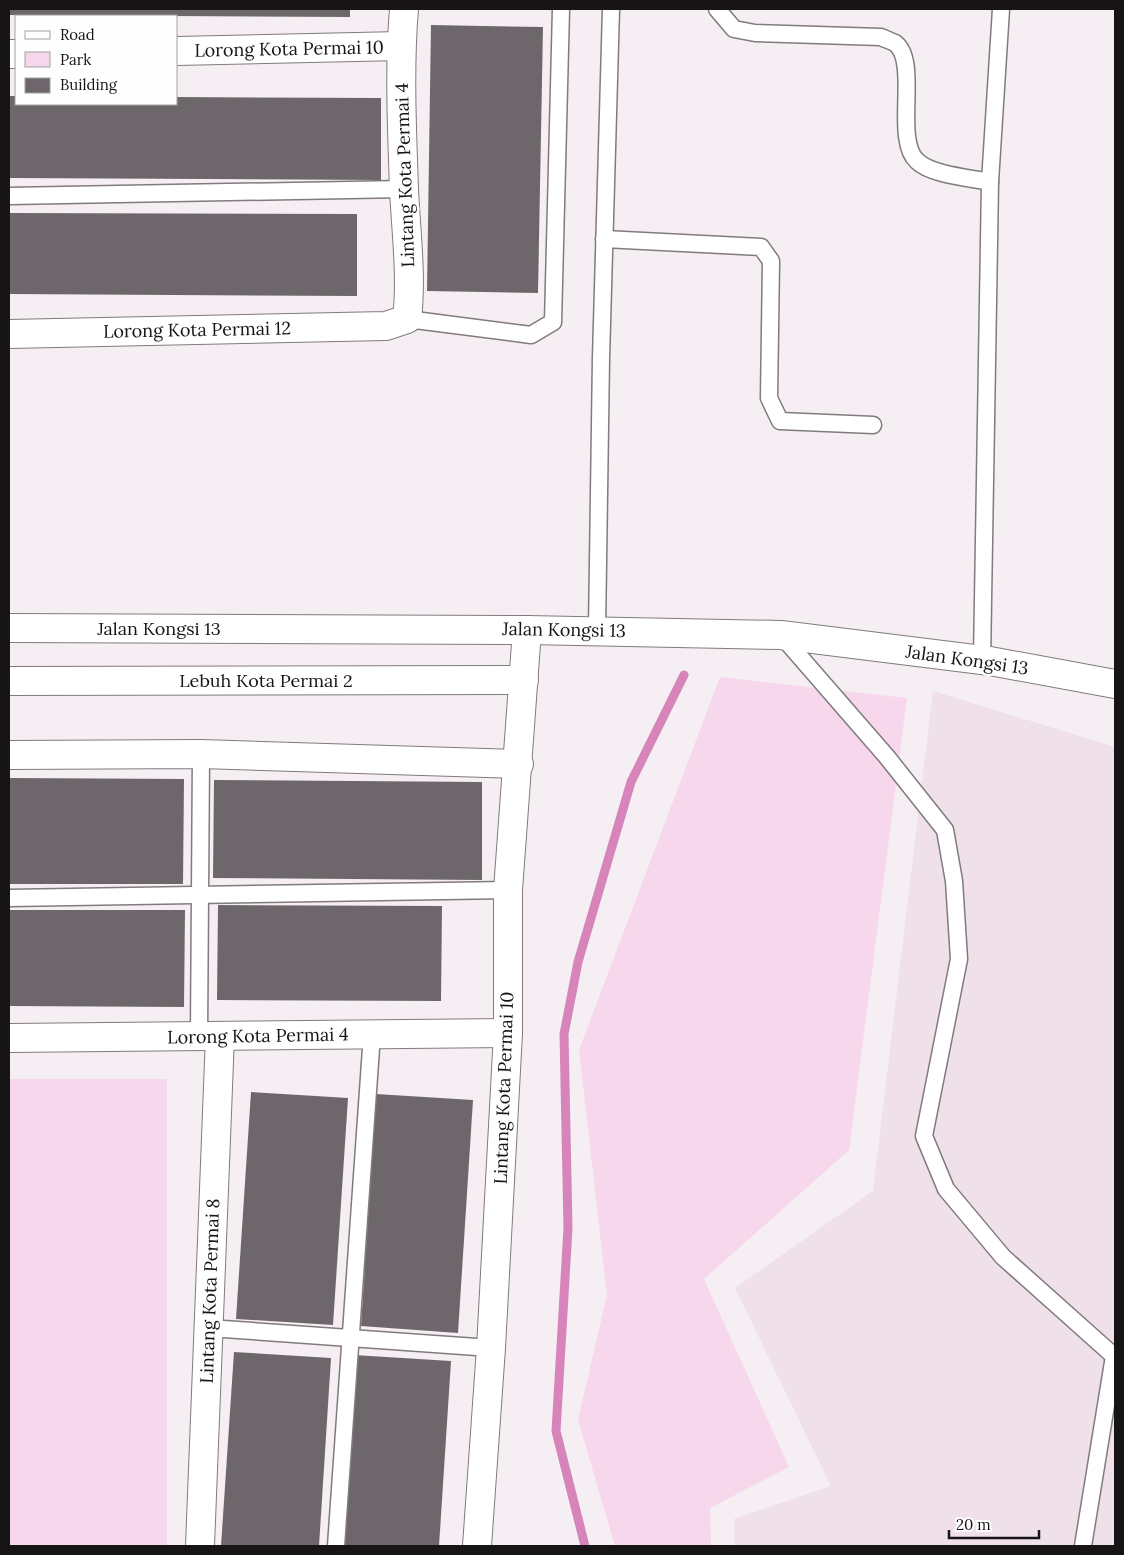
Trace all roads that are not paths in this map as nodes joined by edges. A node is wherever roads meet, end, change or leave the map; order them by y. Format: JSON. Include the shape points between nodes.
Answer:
{"nodes":[{"id":1,"x":404,"y":9,"type":"edge"},
{"id":2,"x":561,"y":9,"type":"edge"},
{"id":3,"x":611,"y":9,"type":"edge"},
{"id":4,"x":717,"y":9,"type":"edge"},
{"id":5,"x":1001,"y":9,"type":"edge"},
{"id":6,"x":401,"y":46,"type":"junction"},
{"id":7,"x":178,"y":51,"type":"edge"},
{"id":8,"x":990,"y":182,"type":"junction"},
{"id":9,"x":404,"y":189,"type":"junction"},
{"id":10,"x":9,"y":196,"type":"edge"},
{"id":11,"x":604,"y":239,"type":"junction"},
{"id":12,"x":396,"y":322,"type":"junction"},
{"id":13,"x":9,"y":334,"type":"edge"},
{"id":14,"x":873,"y":425,"type":"dead end"},
{"id":15,"x":9,"y":628,"type":"edge"},
{"id":16,"x":526,"y":630,"type":"junction"},
{"id":17,"x":597,"y":630,"type":"junction"},
{"id":18,"x":781,"y":635,"type":"junction"},
{"id":19,"x":982,"y":660,"type":"junction"},
{"id":20,"x":9,"y":675,"type":"edge"},
{"id":21,"x":524,"y":680,"type":"junction"},
{"id":22,"x":1115,"y":684,"type":"edge"},
{"id":23,"x":9,"y":754,"type":"edge"},
{"id":24,"x":201,"y":754,"type":"junction"},
{"id":25,"x":518,"y":764,"type":"junction"},
{"id":26,"x":508,"y":890,"type":"junction"},
{"id":27,"x":200,"y":895,"type":"junction"},
{"id":28,"x":9,"y":898,"type":"edge"},
{"id":29,"x":508,"y":1033,"type":"junction"},
{"id":30,"x":372,"y":1034,"type":"junction"},
{"id":31,"x":210,"y":1036,"type":"junction"},
{"id":32,"x":9,"y":1038,"type":"edge"},
{"id":33,"x":209,"y":1328,"type":"junction"},
{"id":34,"x":351,"y":1338,"type":"junction"},
{"id":35,"x":491,"y":1348,"type":"junction"},
{"id":36,"x":1114,"y":1357,"type":"edge"},
{"id":37,"x":200,"y":1546,"type":"edge"},
{"id":38,"x":336,"y":1546,"type":"edge"},
{"id":39,"x":477,"y":1546,"type":"edge"},
{"id":40,"x":1084,"y":1546,"type":"edge"}],
"edges":[{"from":1,"to":6,"type":"street","name":"Lintang Kota Permai 4"},
{"from":2,"to":12,"type":"lane","via":[[553,322],[531,335]]},
{"from":3,"to":11,"type":"lane"},
{"from":4,"to":8,"type":"lane","via":[[734,30],[881,37],[896,44],[904,60],[907,140],[916,161],[932,170]]},
{"from":5,"to":8,"type":"lane"},
{"from":6,"to":7,"type":"street","name":"Lorong Kota Permai 10"},
{"from":6,"to":9,"type":"street","name":"Lintang Kota Permai 4"},
{"from":8,"to":19,"type":"lane"},
{"from":9,"to":10,"type":"lane"},
{"from":9,"to":12,"type":"street","name":"Lintang Kota Permai 4","via":[[410,294]]},
{"from":11,"to":14,"type":"lane","via":[[761,247],[771,261],[769,398],[780,421]]},
{"from":11,"to":17,"type":"lane"},
{"from":12,"to":13,"type":"street","name":"Lorong Kota Permai 12"},
{"from":15,"to":16,"type":"street","name":"Jalan Kongsi 13"},
{"from":16,"to":17,"type":"street","name":"Jalan Kongsi 13"},
{"from":16,"to":21,"type":"street","name":"Lintang Kota Permai 10"},
{"from":17,"to":18,"type":"street","name":"Jalan Kongsi 13"},
{"from":18,"to":19,"type":"street","name":"Jalan Kongsi 13"},
{"from":18,"to":36,"type":"lane","via":[[944,830],[954,881],[959,959],[924,1136],[946,1189],[1003,1257]]},
{"from":19,"to":22,"type":"street","name":"Jalan Kongsi 13"},
{"from":20,"to":21,"type":"street","name":"Lebuh Kota Permai 2"},
{"from":21,"to":25,"type":"street","name":"Lintang Kota Permai 10"},
{"from":23,"to":24,"type":"street"},
{"from":24,"to":25,"type":"street"},
{"from":24,"to":27,"type":"lane"},
{"from":25,"to":26,"type":"street","name":"Lintang Kota Permai 10"},
{"from":26,"to":27,"type":"lane"},
{"from":26,"to":29,"type":"street","name":"Lintang Kota Permai 10"},
{"from":27,"to":28,"type":"lane"},
{"from":27,"to":31,"type":"lane"},
{"from":29,"to":30,"type":"street","name":"Lorong Kota Permai 4"},
{"from":29,"to":35,"type":"street","name":"Lintang Kota Permai 10"},
{"from":30,"to":31,"type":"street","name":"Lorong Kota Permai 4"},
{"from":30,"to":34,"type":"lane"},
{"from":31,"to":32,"type":"street","name":"Lorong Kota Permai 4"},
{"from":31,"to":33,"type":"street","name":"Lintang Kota Permai 8"},
{"from":33,"to":34,"type":"lane"},
{"from":33,"to":37,"type":"street","name":"Lintang Kota Permai 8"},
{"from":34,"to":35,"type":"lane"},
{"from":34,"to":38,"type":"lane"},
{"from":35,"to":39,"type":"street","name":"Lintang Kota Permai 10"},
{"from":36,"to":40,"type":"lane"}]}
